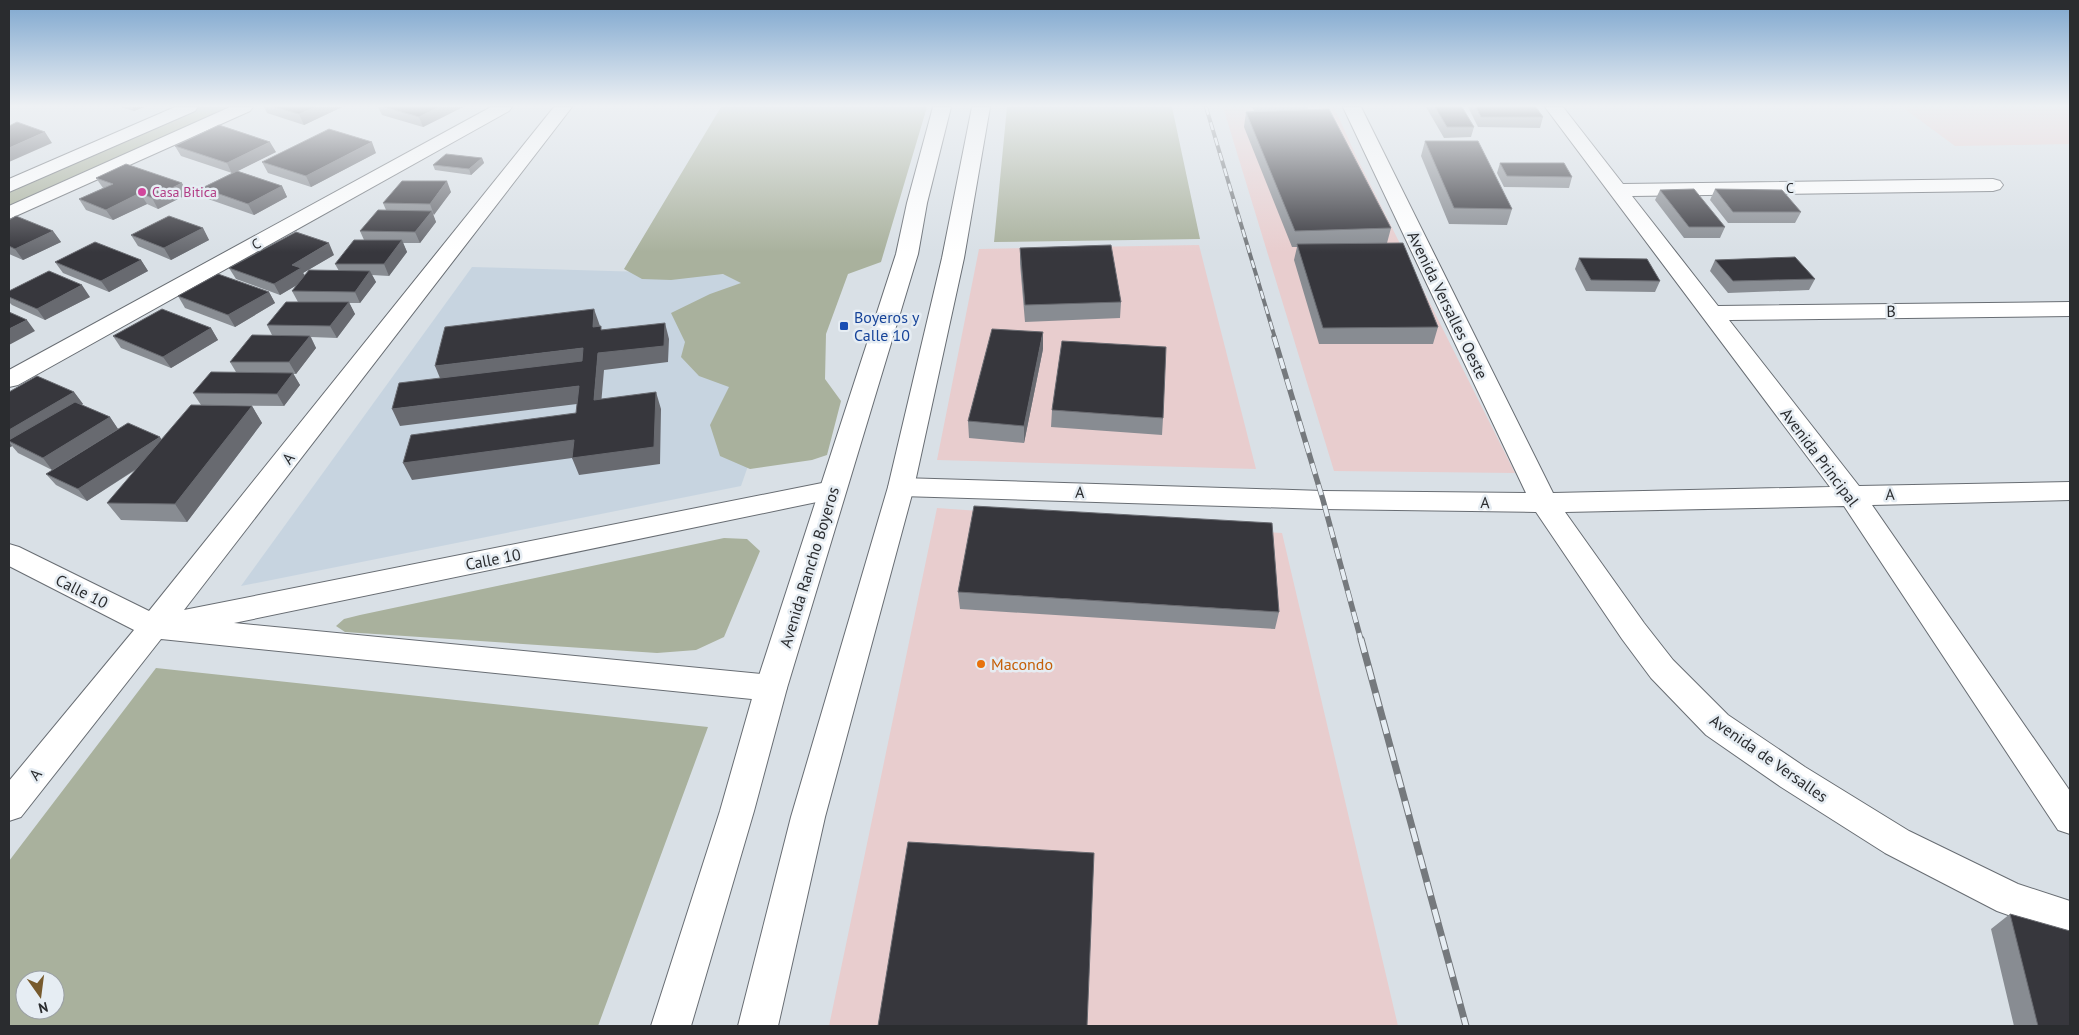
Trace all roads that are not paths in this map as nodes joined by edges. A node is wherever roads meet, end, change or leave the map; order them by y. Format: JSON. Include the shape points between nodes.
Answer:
{"nodes":[{"id":1,"x":79,"y":155,"type":"edge"},
{"id":2,"x":137,"y":155,"type":"edge"},
{"id":3,"x":416,"y":155,"type":"edge"},
{"id":4,"x":525,"y":155,"type":"edge"},
{"id":5,"x":930,"y":155,"type":"edge"},
{"id":6,"x":972,"y":155,"type":"edge"},
{"id":7,"x":1375,"y":155,"type":"edge"},
{"id":8,"x":1591,"y":155,"type":"edge"},
{"id":9,"x":1993,"y":185,"type":"dead end"},
{"id":10,"x":9,"y":186,"type":"edge"},
{"id":11,"x":1618,"y":190,"type":"junction"},
{"id":12,"x":9,"y":213,"type":"edge"},
{"id":13,"x":2070,"y":309,"type":"edge"},
{"id":14,"x":1712,"y":314,"type":"junction"},
{"id":15,"x":9,"y":380,"type":"edge"},
{"id":16,"x":900,"y":486,"type":"junction"},
{"id":17,"x":832,"y":490,"type":"junction"},
{"id":18,"x":2070,"y":491,"type":"edge"},
{"id":19,"x":1850,"y":494,"type":"junction"},
{"id":20,"x":1544,"y":502,"type":"junction"},
{"id":21,"x":9,"y":554,"type":"edge"},
{"id":22,"x":154,"y":628,"type":"junction"},
{"id":23,"x":771,"y":688,"type":"junction"},
{"id":24,"x":9,"y":806,"type":"edge"},
{"id":25,"x":2070,"y":819,"type":"edge"},
{"id":26,"x":2070,"y":919,"type":"edge"},
{"id":27,"x":671,"y":1026,"type":"edge"},
{"id":28,"x":758,"y":1026,"type":"edge"}],
"edges":[{"from":1,"to":10,"type":"main road"},
{"from":2,"to":12,"type":"main road"},
{"from":3,"to":15,"type":"main road","name":"C"},
{"from":4,"to":22,"type":"main road","name":"A"},
{"from":5,"to":17,"type":"main road","name":"Avenida Rancho Boyeros","via":[[907,254]]},
{"from":6,"to":16,"type":"main road","via":[[954,258]]},
{"from":7,"to":20,"type":"main road","name":"Avenida Versalles Oeste"},
{"from":8,"to":11,"type":"main road","name":"Avenida Principal"},
{"from":9,"to":11,"type":"main road","name":"C"},
{"from":11,"to":14,"type":"main road","name":"Avenida Principal"},
{"from":13,"to":14,"type":"main road","name":"B"},
{"from":14,"to":19,"type":"main road","name":"Avenida Principal"},
{"from":16,"to":20,"type":"main road","name":"A","via":[[1323,500]]},
{"from":16,"to":28,"type":"main road","via":[[808,817]]},
{"from":17,"to":22,"type":"main road","name":"Calle 10"},
{"from":17,"to":23,"type":"main road","name":"Avenida Rancho Boyeros"},
{"from":18,"to":19,"type":"main road","name":"A"},
{"from":19,"to":20,"type":"main road","name":"A"},
{"from":19,"to":25,"type":"main road","name":"Avenida Principal"},
{"from":20,"to":26,"type":"main road","name":"Avenida de Versalles","via":[[1662,669],[1717,725],[1897,842],[2010,898]]},
{"from":21,"to":22,"type":"main road","name":"Calle 10"},
{"from":22,"to":23,"type":"main road","name":"Calle 10"},
{"from":22,"to":24,"type":"main road","name":"A"},
{"from":23,"to":27,"type":"main road","name":"Avenida Rancho Boyeros"}]}
